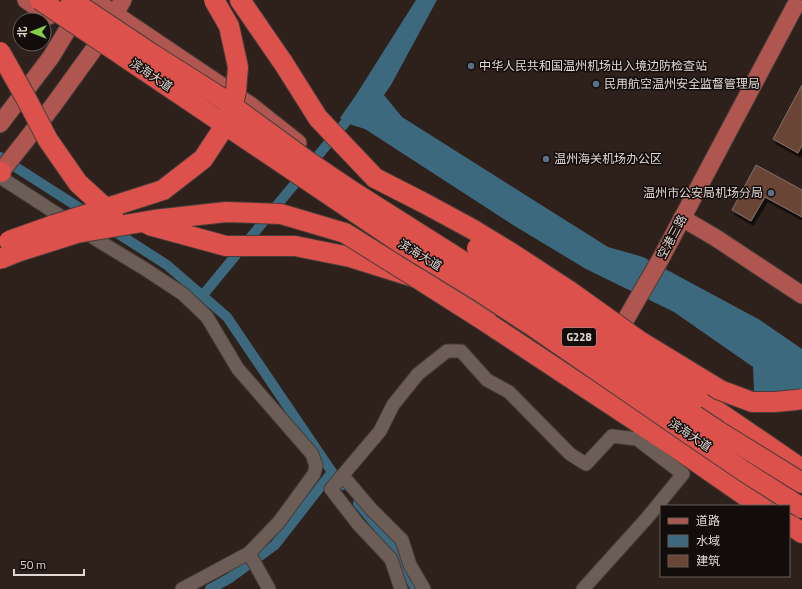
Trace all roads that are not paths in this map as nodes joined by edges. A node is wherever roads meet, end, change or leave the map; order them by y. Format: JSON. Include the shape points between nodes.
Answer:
{"nodes":[{"id":1,"x":26,"y":0,"type":"edge"},
{"id":2,"x":40,"y":0,"type":"edge"},
{"id":3,"x":71,"y":0,"type":"edge"},
{"id":4,"x":85,"y":0,"type":"edge"},
{"id":5,"x":94,"y":0,"type":"edge"},
{"id":6,"x":214,"y":0,"type":"edge"},
{"id":7,"x":240,"y":0,"type":"edge"},
{"id":8,"x":254,"y":0,"type":"edge"},
{"id":9,"x":118,"y":7,"type":"edge"},
{"id":10,"x":796,"y":7,"type":"edge"},
{"id":11,"x":68,"y":30,"type":"junction"},
{"id":12,"x":94,"y":49,"type":"junction"},
{"id":13,"x":0,"y":52,"type":"edge"},
{"id":14,"x":284,"y":64,"type":"junction"},
{"id":15,"x":0,"y":124,"type":"edge"},
{"id":16,"x":3,"y":170,"type":"edge"},
{"id":17,"x":375,"y":178,"type":"junction"},
{"id":18,"x":686,"y":220,"type":"junction"},
{"id":19,"x":0,"y":245,"type":"edge"},
{"id":20,"x":0,"y":259,"type":"edge"},
{"id":21,"x":417,"y":278,"type":"junction"},
{"id":22,"x":802,"y":295,"type":"edge"},
{"id":23,"x":615,"y":350,"type":"junction"},
{"id":24,"x":595,"y":384,"type":"junction"},
{"id":25,"x":802,"y":399,"type":"edge"},
{"id":26,"x":802,"y":469,"type":"edge"},
{"id":27,"x":802,"y":473,"type":"edge"},
{"id":28,"x":340,"y":478,"type":"junction"},
{"id":29,"x":802,"y":483,"type":"edge"},
{"id":30,"x":759,"y":505,"type":"edge"},
{"id":31,"x":774,"y":505,"type":"edge"},
{"id":32,"x":802,"y":508,"type":"edge"},
{"id":33,"x":790,"y":516,"type":"edge"},
{"id":34,"x":802,"y":524,"type":"edge"},
{"id":35,"x":790,"y":525,"type":"edge"},
{"id":36,"x":802,"y":533,"type":"edge"},
{"id":37,"x":249,"y":553,"type":"junction"},
{"id":38,"x":182,"y":589,"type":"edge"},
{"id":39,"x":269,"y":589,"type":"edge"},
{"id":40,"x":401,"y":589,"type":"edge"},
{"id":41,"x":424,"y":589,"type":"edge"},
{"id":42,"x":583,"y":589,"type":"edge"}],
"edges":[{"from":1,"to":11,"type":"main road"},
{"from":2,"to":32,"type":"highway","name":"滨海大道","number":"G228","bridge":true,"via":[[399,242],[528,323],[745,472]]},
{"from":3,"to":29,"type":"highway","name":"滨海大道","number":"G228","bridge":true,"via":[[220,97],[355,193],[502,286],[718,431]]},
{"from":4,"to":11,"type":"main road"},
{"from":5,"to":9,"type":"main road"},
{"from":6,"to":19,"type":"highway","bridge":true,"via":[[229,26],[238,67],[230,118],[203,159],[163,190]]},
{"from":7,"to":14,"type":"highway"},
{"from":8,"to":14,"type":"highway"},
{"from":9,"to":12,"type":"main road"},
{"from":9,"to":23,"type":"main road","via":[[326,164]]},
{"from":10,"to":18,"type":"main road","name":"空港三路"},
{"from":11,"to":12,"type":"main road"},
{"from":11,"to":15,"type":"main road","via":[[51,57]]},
{"from":12,"to":16,"type":"main road"},
{"from":12,"to":24,"type":"main road"},
{"from":13,"to":21,"type":"highway","bridge":true,"via":[[52,146],[78,183],[113,215],[226,246],[295,246],[350,257]]},
{"from":14,"to":17,"type":"highway","via":[[318,118]]},
{"from":16,"to":37,"type":"street","via":[[102,243],[183,294],[207,317],[238,369],[312,454],[316,466],[314,474],[279,522]]},
{"from":17,"to":25,"type":"highway","bridge":true,"via":[[472,229],[513,254],[638,340],[720,390],[752,402]]},
{"from":17,"to":26,"type":"highway","bridge":true,"via":[[434,220],[542,289]]},
{"from":18,"to":22,"type":"main road"},
{"from":18,"to":23,"type":"main road","name":"空港三路"},
{"from":20,"to":21,"type":"highway","bridge":true,"via":[[77,234],[154,220],[226,212],[281,214],[345,234]]},
{"from":21,"to":30,"type":"highway","via":[[662,438]]},
{"from":23,"to":24,"type":"main road","name":"空港三路"},
{"from":23,"to":27,"type":"main road"},
{"from":24,"to":31,"type":"main road"},
{"from":28,"to":40,"type":"street","via":[[331,489],[358,524],[391,559]]},
{"from":28,"to":41,"type":"street","via":[[402,540],[410,565]]},
{"from":28,"to":42,"type":"street","via":[[380,431],[393,405],[418,374],[447,351],[461,351],[487,380],[510,392],[570,454],[586,464],[612,436],[637,439],[683,474]]},
{"from":33,"to":34,"type":"main road"},
{"from":35,"to":36,"type":"highway"},
{"from":37,"to":38,"type":"street"},
{"from":37,"to":39,"type":"street"}]}
